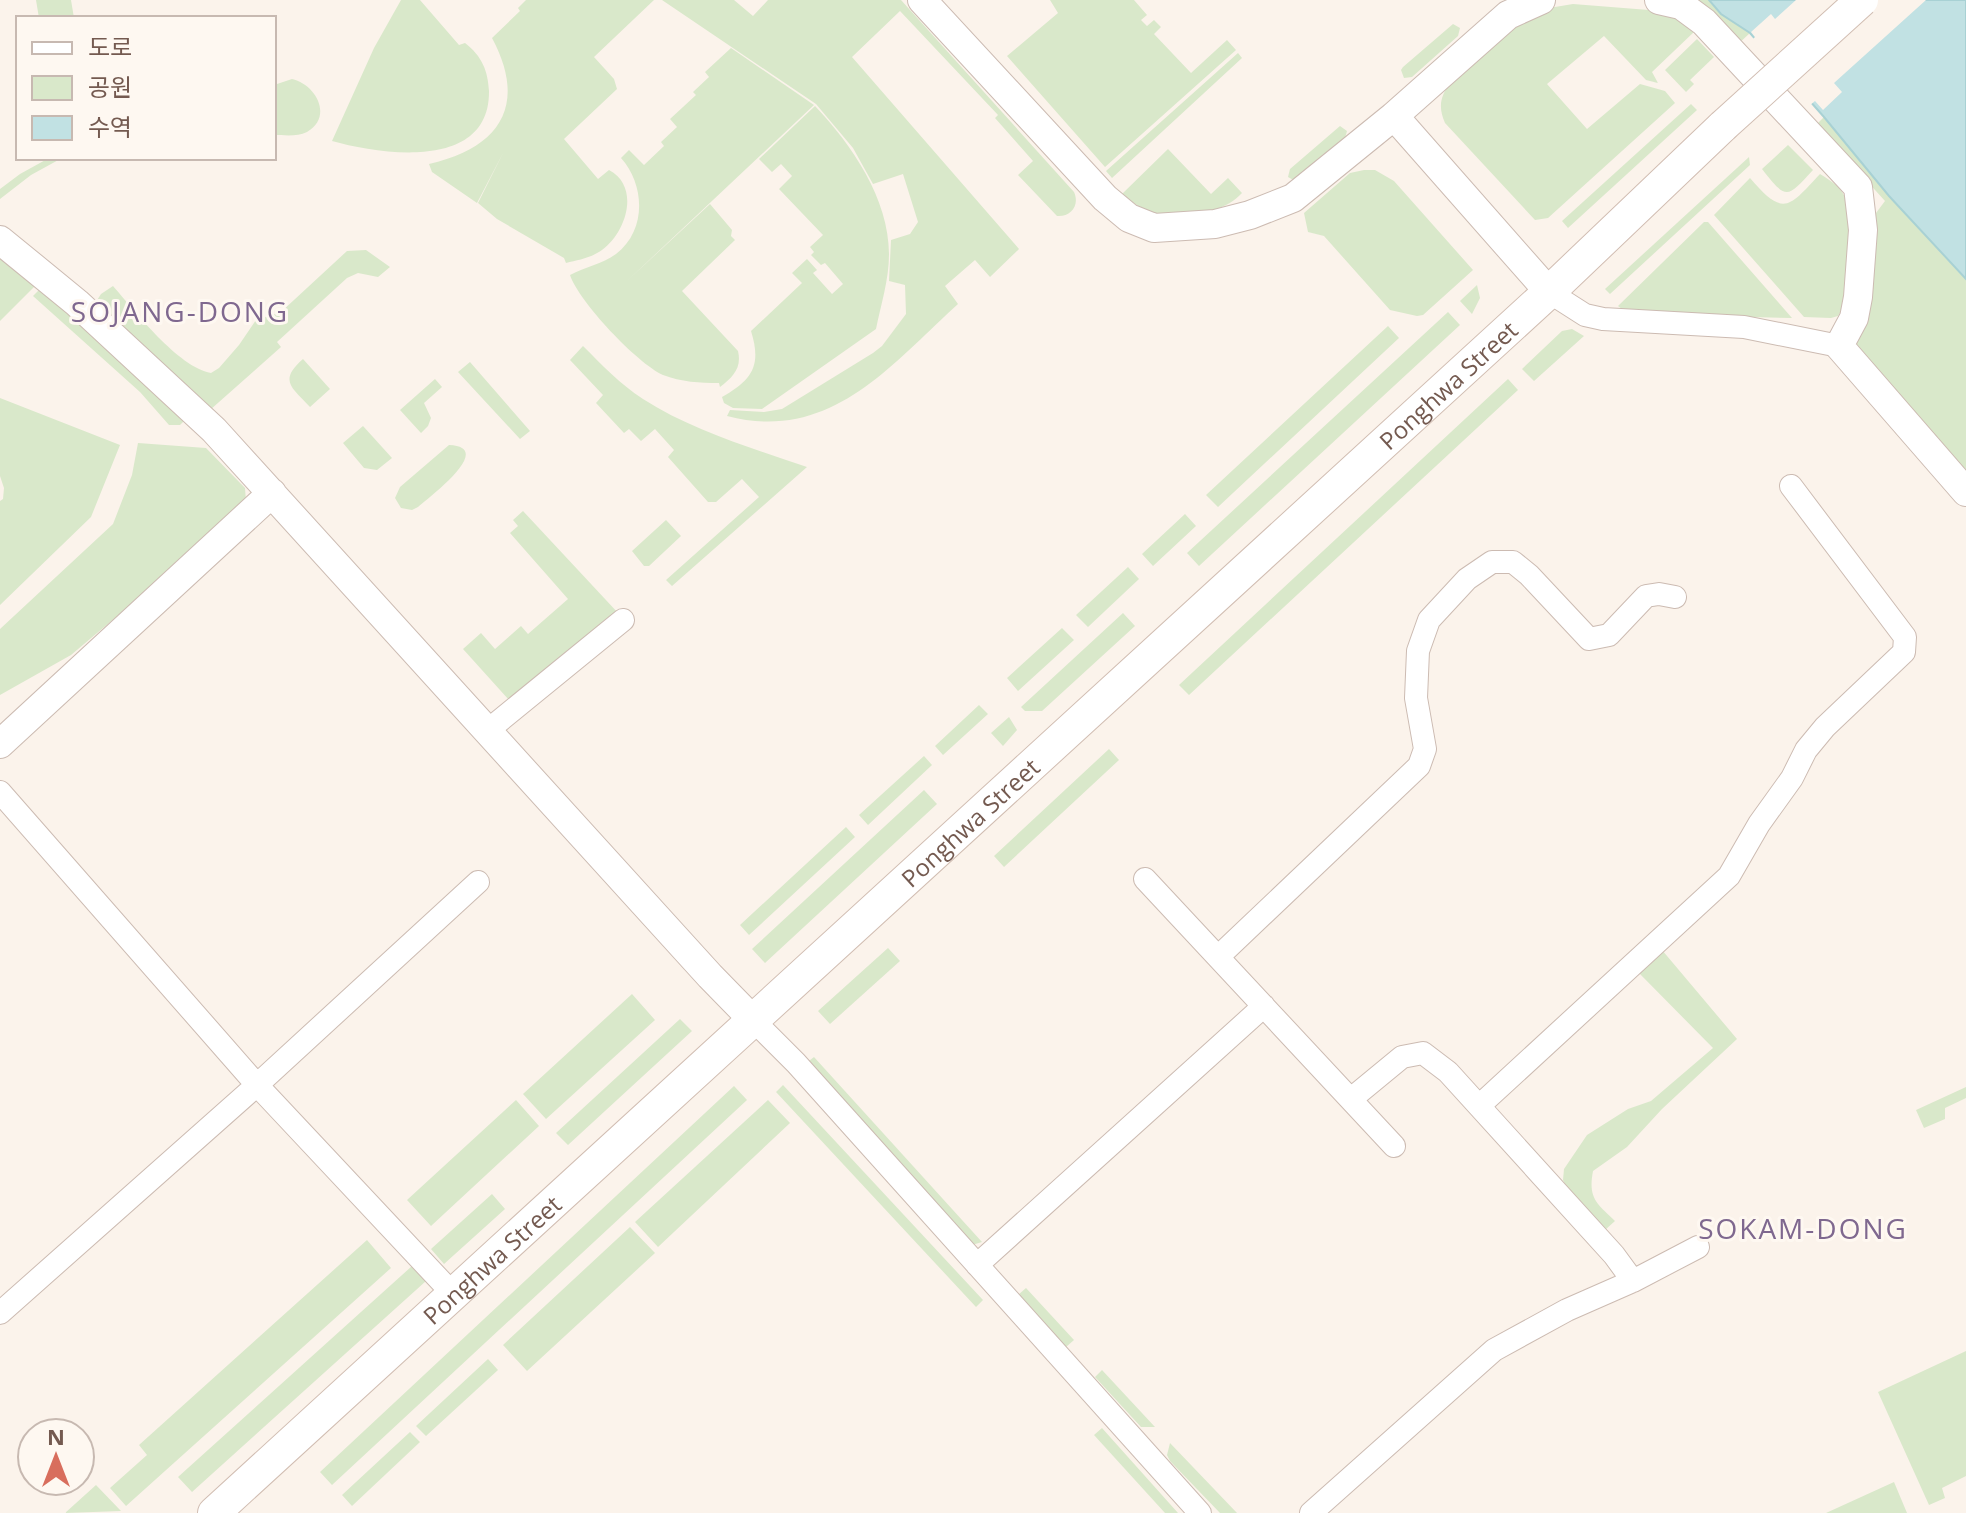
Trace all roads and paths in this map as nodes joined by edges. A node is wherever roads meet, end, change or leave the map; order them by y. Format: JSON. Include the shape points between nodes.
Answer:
{"nodes":[{"id":1,"x":922,"y":0,"type":"edge"},
{"id":2,"x":1541,"y":0,"type":"edge"},
{"id":3,"x":1659,"y":0,"type":"edge"},
{"id":4,"x":1862,"y":0,"type":"edge"},
{"id":5,"x":1394,"y":116,"type":"junction"},
{"id":6,"x":0,"y":240,"type":"edge"},
{"id":7,"x":1549,"y":292,"type":"junction"},
{"id":8,"x":1839,"y":346,"type":"junction"},
{"id":9,"x":1791,"y":486,"type":"dead end"},
{"id":10,"x":1966,"y":492,"type":"edge"},
{"id":11,"x":272,"y":493,"type":"junction"},
{"id":12,"x":1675,"y":597,"type":"dead end"},
{"id":13,"x":623,"y":620,"type":"dead end"},
{"id":14,"x":487,"y":731,"type":"junction"},
{"id":15,"x":0,"y":744,"type":"edge"},
{"id":16,"x":0,"y":792,"type":"edge"},
{"id":17,"x":1145,"y":879,"type":"dead end"},
{"id":18,"x":478,"y":882,"type":"dead end"},
{"id":19,"x":1218,"y":957,"type":"junction"},
{"id":20,"x":1264,"y":1006,"type":"junction"},
{"id":21,"x":752,"y":1019,"type":"junction"},
{"id":22,"x":257,"y":1085,"type":"junction"},
{"id":23,"x":1351,"y":1099,"type":"junction"},
{"id":24,"x":1479,"y":1106,"type":"junction"},
{"id":25,"x":1394,"y":1146,"type":"dead end"},
{"id":26,"x":1698,"y":1247,"type":"dead end"},
{"id":27,"x":977,"y":1265,"type":"junction"},
{"id":28,"x":1633,"y":1281,"type":"junction"},
{"id":29,"x":454,"y":1295,"type":"junction"},
{"id":30,"x":0,"y":1313,"type":"edge"},
{"id":31,"x":214,"y":1513,"type":"edge"},
{"id":32,"x":1200,"y":1513,"type":"edge"},
{"id":33,"x":1311,"y":1513,"type":"edge"}],
"edges":[{"from":1,"to":5,"type":"street","via":[[1105,198],[1129,218],[1154,228],[1215,224],[1293,198]]},
{"from":2,"to":5,"type":"street","via":[[1508,15]]},
{"from":3,"to":8,"type":"street","via":[[1681,5],[1704,22],[1858,187],[1863,230],[1858,297]]},
{"from":4,"to":7,"type":"main road","name":"Ponghwa Street","bridge":true},
{"from":5,"to":7,"type":"street"},
{"from":6,"to":11,"type":"street","via":[[203,419]]},
{"from":7,"to":8,"type":"street","via":[[1585,315],[1603,319],[1744,327]]},
{"from":7,"to":21,"type":"main road","name":"Ponghwa Street"},
{"from":8,"to":10,"type":"street"},
{"from":9,"to":24,"type":"street","via":[[1905,637],[1904,652],[1806,750],[1729,876]]},
{"from":11,"to":14,"type":"street"},
{"from":11,"to":15,"type":"street"},
{"from":12,"to":19,"type":"street","via":[[1646,596],[1609,635],[1589,639],[1513,562],[1492,562],[1467,579],[1429,620],[1418,651],[1416,698],[1425,749],[1419,766]]},
{"from":13,"to":14,"type":"street"},
{"from":14,"to":21,"type":"street"},
{"from":16,"to":22,"type":"street"},
{"from":17,"to":19,"type":"street"},
{"from":18,"to":22,"type":"street"},
{"from":19,"to":20,"type":"street"},
{"from":20,"to":23,"type":"street"},
{"from":20,"to":27,"type":"street"},
{"from":21,"to":27,"type":"street"},
{"from":21,"to":29,"type":"main road","name":"Ponghwa Street"},
{"from":22,"to":29,"type":"street"},
{"from":22,"to":30,"type":"street"},
{"from":23,"to":24,"type":"street","via":[[1402,1057],[1423,1053]]},
{"from":23,"to":25,"type":"street"},
{"from":24,"to":28,"type":"street"},
{"from":26,"to":28,"type":"street"},
{"from":27,"to":32,"type":"street"},
{"from":28,"to":33,"type":"street","via":[[1494,1350]]},
{"from":29,"to":31,"type":"main road","name":"Ponghwa Street"}]}
